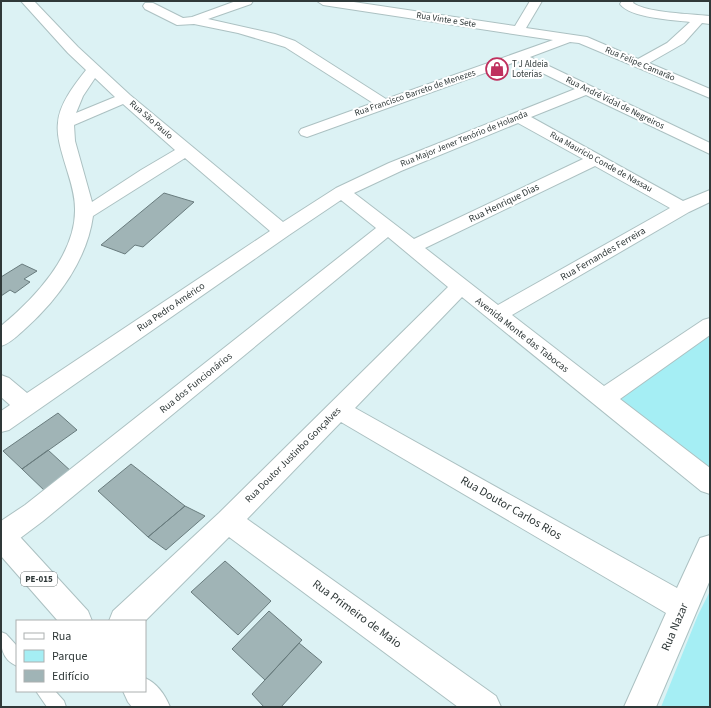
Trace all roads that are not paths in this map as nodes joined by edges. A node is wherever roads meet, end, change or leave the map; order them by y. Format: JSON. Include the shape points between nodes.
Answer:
{"nodes":[{"id":1,"x":247,"y":1,"type":"edge"},
{"id":2,"x":323,"y":1,"type":"edge"},
{"id":3,"x":536,"y":1,"type":"edge"},
{"id":4,"x":628,"y":1,"type":"edge"},
{"id":5,"x":34,"y":3,"type":"edge"},
{"id":6,"x":149,"y":6,"type":"dead end"},
{"id":7,"x":704,"y":19,"type":"edge"},
{"id":8,"x":194,"y":20,"type":"junction"},
{"id":9,"x":518,"y":31,"type":"junction"},
{"id":10,"x":568,"y":39,"type":"junction"},
{"id":11,"x":520,"y":57,"type":"junction"},
{"id":12,"x":637,"y":64,"type":"junction"},
{"id":13,"x":94,"y":69,"type":"junction"},
{"id":14,"x":587,"y":89,"type":"junction"},
{"id":15,"x":710,"y":94,"type":"edge"},
{"id":16,"x":125,"y":98,"type":"junction"},
{"id":17,"x":384,"y":104,"type":"junction"},
{"id":18,"x":519,"y":117,"type":"junction"},
{"id":19,"x":65,"y":123,"type":"junction"},
{"id":20,"x":307,"y":132,"type":"dead end"},
{"id":21,"x":710,"y":149,"type":"edge"},
{"id":22,"x":186,"y":151,"type":"junction"},
{"id":23,"x":596,"y":159,"type":"junction"},
{"id":24,"x":342,"y":192,"type":"junction"},
{"id":25,"x":710,"y":195,"type":"edge"},
{"id":26,"x":683,"y":208,"type":"junction"},
{"id":27,"x":84,"y":214,"type":"junction"},
{"id":28,"x":388,"y":228,"type":"junction"},
{"id":29,"x":282,"y":230,"type":"junction"},
{"id":30,"x":412,"y":247,"type":"junction"},
{"id":31,"x":460,"y":287,"type":"junction"},
{"id":32,"x":496,"y":314,"type":"junction"},
{"id":33,"x":710,"y":325,"type":"edge"},
{"id":34,"x":1,"y":338,"type":"edge"},
{"id":35,"x":1,"y":384,"type":"edge"},
{"id":36,"x":603,"y":399,"type":"junction"},
{"id":37,"x":26,"y":406,"type":"junction"},
{"id":38,"x":338,"y":410,"type":"junction"},
{"id":39,"x":1,"y":423,"type":"edge"},
{"id":40,"x":706,"y":480,"type":"edge"},
{"id":41,"x":228,"y":521,"type":"junction"},
{"id":42,"x":1,"y":536,"type":"edge"},
{"id":43,"x":710,"y":547,"type":"edge"},
{"id":44,"x":683,"y":607,"type":"junction"},
{"id":45,"x":76,"y":620,"type":"edge"},
{"id":46,"x":125,"y":620,"type":"edge"},
{"id":47,"x":1,"y":639,"type":"edge"},
{"id":48,"x":16,"y":657,"type":"edge"},
{"id":49,"x":45,"y":692,"type":"edge"},
{"id":50,"x":140,"y":692,"type":"edge"},
{"id":51,"x":58,"y":707,"type":"edge"},
{"id":52,"x":154,"y":707,"type":"edge"},
{"id":53,"x":485,"y":707,"type":"edge"},
{"id":54,"x":640,"y":707,"type":"edge"}],
"edges":[{"from":1,"to":8,"type":"main road"},
{"from":2,"to":9,"type":"main road","name":"Rua Vinte e Sete"},
{"from":3,"to":9,"type":"main road"},
{"from":4,"to":7,"type":"main road","via":[[628,7],[640,11]]},
{"from":5,"to":13,"type":"main road","name":"Rua São Paulo"},
{"from":6,"to":8,"type":"main road","via":[[177,21]]},
{"from":7,"to":12,"type":"main road","via":[[673,47]]},
{"from":8,"to":17,"type":"main road","via":[[240,29],[290,44]]},
{"from":9,"to":10,"type":"main road","name":"Rua Vinte e Sete"},
{"from":10,"to":11,"type":"main road","name":"Rua Francisco Barreto de Menezes"},
{"from":10,"to":12,"type":"main road","name":"Rua Felipe Camarão","via":[[590,42]]},
{"from":11,"to":14,"type":"main road","name":"Rua André Vidal de Negreiros"},
{"from":11,"to":17,"type":"main road","name":"Rua Francisco Barreto de Menezes"},
{"from":12,"to":15,"type":"main road","name":"Rua Felipe Camarão"},
{"from":13,"to":16,"type":"main road","name":"Rua São Paulo"},
{"from":13,"to":19,"type":"main road","via":[[71,102]]},
{"from":14,"to":18,"type":"main road","name":"Rua Major Jener Tenório de Holanda"},
{"from":14,"to":21,"type":"main road","name":"Rua André Vidal de Negreiros"},
{"from":16,"to":19,"type":"main road"},
{"from":16,"to":22,"type":"main road","name":"Rua São Paulo"},
{"from":17,"to":20,"type":"main road","name":"Rua Francisco Barreto de Menezes"},
{"from":18,"to":23,"type":"main road","name":"Rua Maurício Conde de Nassau"},
{"from":18,"to":24,"type":"main road","name":"Rua Major Jener Tenório de Holanda","via":[[395,167]]},
{"from":19,"to":27,"type":"main road","via":[[70,153],[80,182]]},
{"from":22,"to":27,"type":"main road","via":[[167,160]]},
{"from":22,"to":29,"type":"main road","name":"Rua São Paulo"},
{"from":23,"to":26,"type":"main road","name":"Rua Maurício Conde de Nassau"},
{"from":23,"to":30,"type":"main road","name":"Rua Henrique Dias"},
{"from":24,"to":28,"type":"main road","name":"Avenida Monte das Tabocas"},
{"from":24,"to":29,"type":"main road","name":"Rua Pedro Américo"},
{"from":25,"to":26,"type":"main road","name":"Rua Fernandes Ferreira"},
{"from":26,"to":32,"type":"main road","name":"Rua Fernandes Ferreira"},
{"from":27,"to":34,"type":"main road","via":[[79,236],[67,265],[52,289],[27,317]]},
{"from":28,"to":30,"type":"main road","name":"Avenida Monte das Tabocas"},
{"from":28,"to":42,"type":"main road","name":"Rua dos Funcionários","via":[[34,513]]},
{"from":29,"to":37,"type":"main road","name":"Rua Pedro Américo"},
{"from":30,"to":31,"type":"main road","name":"Avenida Monte das Tabocas"},
{"from":31,"to":32,"type":"main road","name":"Avenida Monte das Tabocas"},
{"from":31,"to":38,"type":"main road","name":"Rua Doutor Justinbo Gonçalves"},
{"from":32,"to":36,"type":"main road","name":"Avenida Monte das Tabocas"},
{"from":33,"to":36,"type":"main road"},
{"from":35,"to":37,"type":"main road"},
{"from":36,"to":40,"type":"main road","name":"Avenida Monte das Tabocas"},
{"from":37,"to":39,"type":"main road","name":"Rua Pedro Américo"},
{"from":38,"to":41,"type":"main road","name":"Rua Doutor Justinbo Gonçalves"},
{"from":38,"to":44,"type":"main road","name":"Rua Doutor Carlos Rios"},
{"from":41,"to":46,"type":"main road","name":"Rua Doutor Justinbo Gonçalves"},
{"from":41,"to":53,"type":"main road","name":"Rua Primeiro de Maio"},
{"from":42,"to":45,"type":"main road","number":"PE-015"},
{"from":43,"to":44,"type":"main road","name":"Rua Nazar"},
{"from":44,"to":54,"type":"main road","name":"Rua Nazar"},
{"from":47,"to":48,"type":"lane"},
{"from":49,"to":51,"type":"lane"},
{"from":50,"to":52,"type":"main road"}]}
